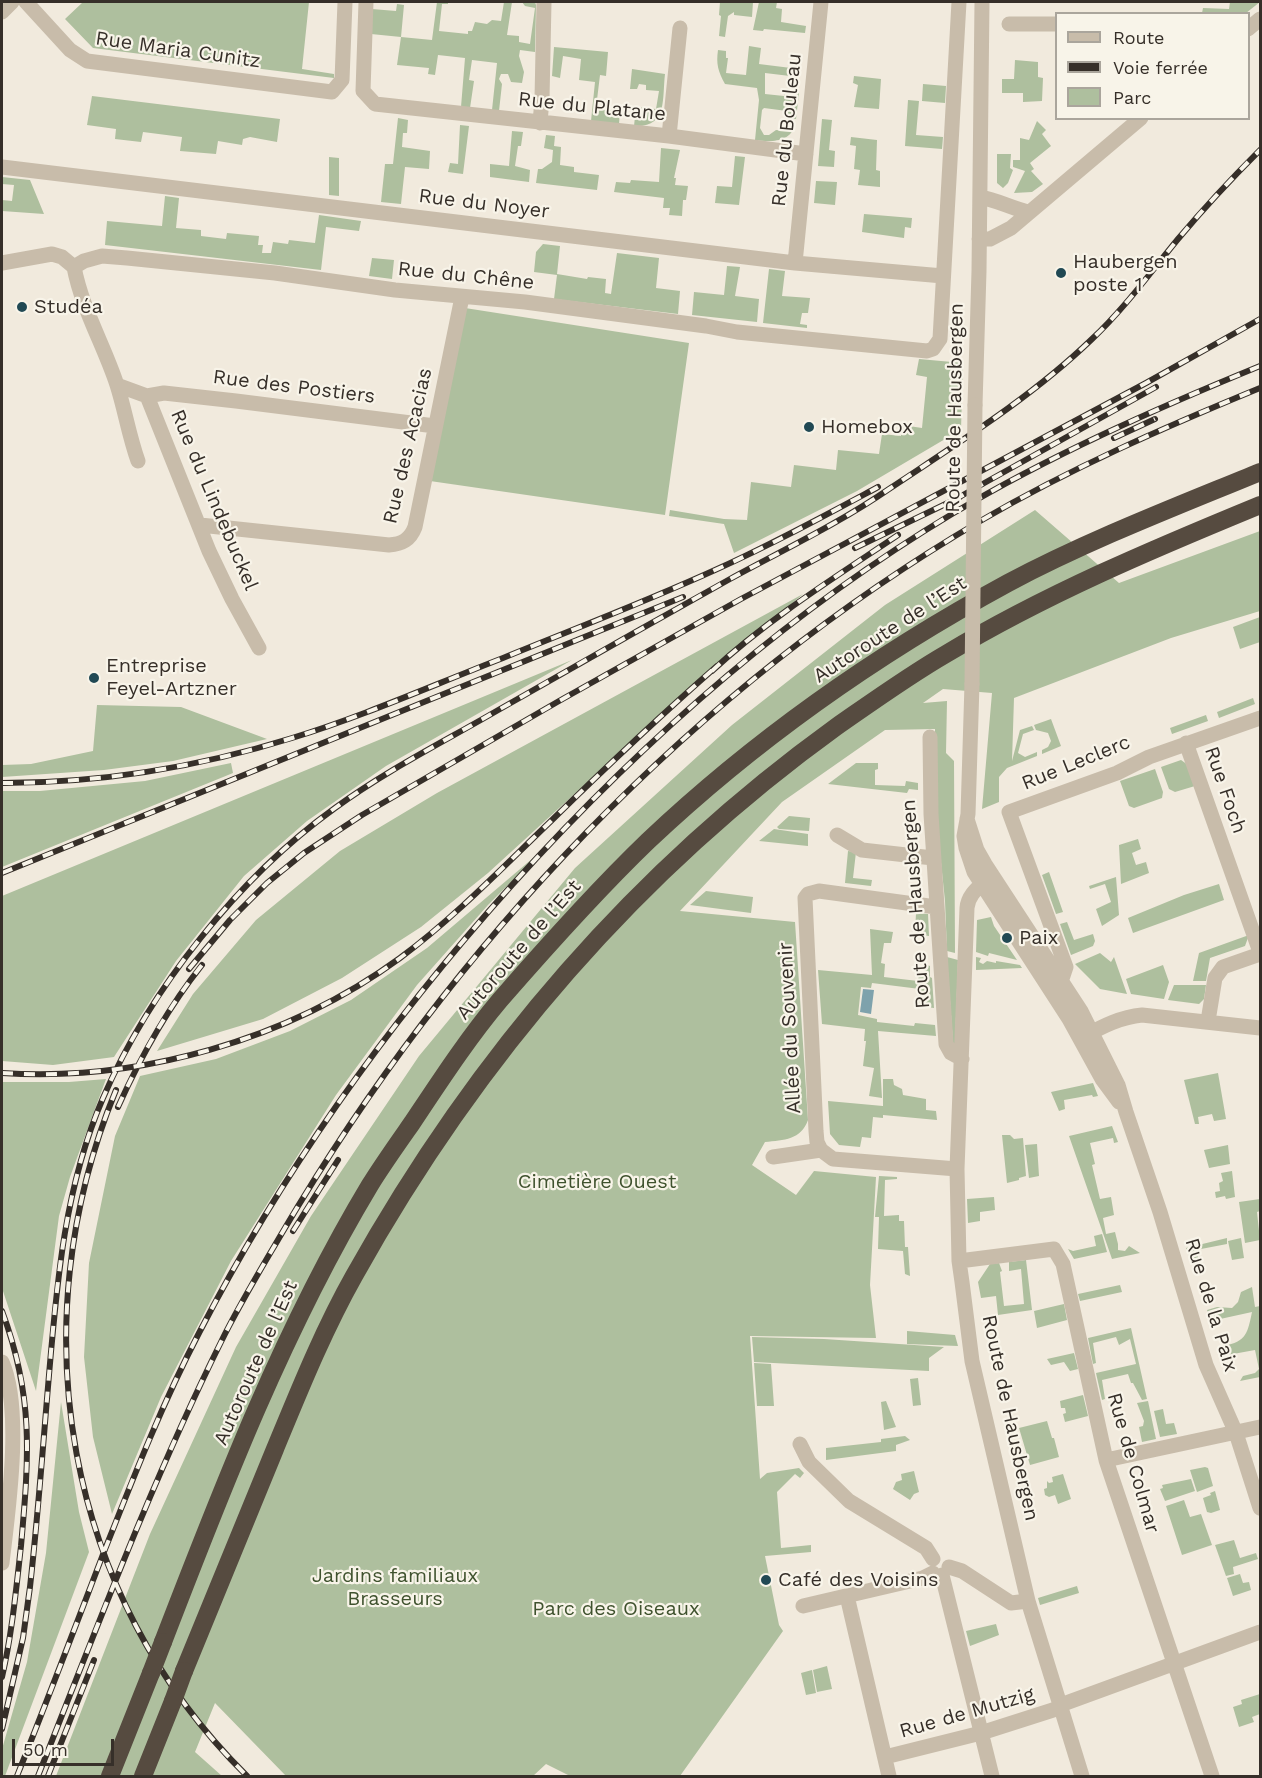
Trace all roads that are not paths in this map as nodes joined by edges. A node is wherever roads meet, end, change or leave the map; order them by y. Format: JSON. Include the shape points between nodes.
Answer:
{"nodes":[{"id":1,"x":12,"y":2,"type":"edge"},
{"id":2,"x":26,"y":2,"type":"edge"},
{"id":3,"x":345,"y":2,"type":"edge"},
{"id":4,"x":366,"y":2,"type":"edge"},
{"id":5,"x":544,"y":2,"type":"edge"},
{"id":6,"x":821,"y":2,"type":"edge"},
{"id":7,"x":958,"y":2,"type":"edge"},
{"id":8,"x":982,"y":2,"type":"edge"},
{"id":9,"x":2,"y":12,"type":"edge"},
{"id":10,"x":1009,"y":24,"type":"dead end"},
{"id":11,"x":1055,"y":24,"type":"edge"},
{"id":12,"x":680,"y":28,"type":"dead end"},
{"id":13,"x":1139,"y":120,"type":"edge"},
{"id":14,"x":540,"y":123,"type":"junction"},
{"id":15,"x":669,"y":136,"type":"junction"},
{"id":16,"x":806,"y":154,"type":"junction"},
{"id":17,"x":2,"y":167,"type":"edge"},
{"id":18,"x":980,"y":197,"type":"junction"},
{"id":19,"x":1028,"y":212,"type":"junction"},
{"id":20,"x":979,"y":240,"type":"junction"},
{"id":21,"x":2,"y":263,"type":"edge"},
{"id":22,"x":795,"y":263,"type":"junction"},
{"id":23,"x":74,"y":267,"type":"junction"},
{"id":24,"x":943,"y":276,"type":"junction"},
{"id":25,"x":462,"y":297,"type":"junction"},
{"id":26,"x":933,"y":349,"type":"joint"},
{"id":27,"x":117,"y":385,"type":"junction"},
{"id":28,"x":147,"y":396,"type":"junction"},
{"id":29,"x":435,"y":426,"type":"junction"},
{"id":30,"x":138,"y":461,"type":"dead end"},
{"id":31,"x":1260,"y":472,"type":"edge"},
{"id":32,"x":1260,"y":506,"type":"edge"},
{"id":33,"x":200,"y":525,"type":"junction"},
{"id":34,"x":259,"y":648,"type":"dead end"},
{"id":35,"x":1260,"y":718,"type":"edge"},
{"id":36,"x":930,"y":737,"type":"dead end"},
{"id":37,"x":1186,"y":743,"type":"junction"},
{"id":38,"x":967,"y":817,"type":"joint"},
{"id":39,"x":837,"y":835,"type":"dead end"},
{"id":40,"x":933,"y":858,"type":"junction"},
{"id":41,"x":986,"y":880,"type":"junction"},
{"id":42,"x":936,"y":907,"type":"junction"},
{"id":43,"x":1260,"y":953,"type":"edge"},
{"id":44,"x":1061,"y":982,"type":"junction"},
{"id":45,"x":1208,"y":1021,"type":"junction"},
{"id":46,"x":1260,"y":1028,"type":"edge"},
{"id":47,"x":1086,"y":1035,"type":"junction"},
{"id":48,"x":962,"y":1059,"type":"junction"},
{"id":49,"x":821,"y":1150,"type":"junction"},
{"id":50,"x":774,"y":1157,"type":"dead end"},
{"id":51,"x":957,"y":1169,"type":"junction"},
{"id":52,"x":959,"y":1261,"type":"junction"},
{"id":53,"x":2,"y":1362,"type":"edge"},
{"id":54,"x":1260,"y":1427,"type":"edge"},
{"id":55,"x":1236,"y":1433,"type":"junction"},
{"id":56,"x":800,"y":1444,"type":"dead end"},
{"id":57,"x":1106,"y":1460,"type":"junction"},
{"id":58,"x":1260,"y":1508,"type":"edge"},
{"id":59,"x":2,"y":1563,"type":"edge"},
{"id":60,"x":939,"y":1569,"type":"junction"},
{"id":61,"x":847,"y":1596,"type":"junction"},
{"id":62,"x":1028,"y":1601,"type":"junction"},
{"id":63,"x":803,"y":1606,"type":"dead end"},
{"id":64,"x":1260,"y":1632,"type":"edge"},
{"id":65,"x":1174,"y":1664,"type":"junction"},
{"id":66,"x":1060,"y":1707,"type":"junction"},
{"id":67,"x":981,"y":1733,"type":"junction"},
{"id":68,"x":885,"y":1757,"type":"junction"},
{"id":69,"x":110,"y":1776,"type":"edge"},
{"id":70,"x":143,"y":1776,"type":"edge"},
{"id":71,"x":890,"y":1776,"type":"edge"},
{"id":72,"x":992,"y":1776,"type":"edge"},
{"id":73,"x":1082,"y":1776,"type":"edge"},
{"id":74,"x":1212,"y":1776,"type":"edge"}],
"edges":[{"from":1,"to":9,"type":"street"},
{"from":2,"to":3,"type":"street","name":"Rue Maria Cunitz","via":[[70,50],[87,61],[332,92],[342,80]]},
{"from":4,"to":14,"type":"street","name":"Rue du Platane","via":[[363,91],[375,104]]},
{"from":5,"to":14,"type":"street"},
{"from":6,"to":16,"type":"street","name":"Rue du Bouleau"},
{"from":7,"to":24,"type":"street","name":"Route de Hausbergen"},
{"from":8,"to":18,"type":"street","name":"Route de Hausbergen"},
{"from":10,"to":11,"type":"street"},
{"from":12,"to":15,"type":"street"},
{"from":13,"to":19,"type":"street"},
{"from":14,"to":15,"type":"street","name":"Rue du Platane"},
{"from":15,"to":16,"type":"street","name":"Rue du Platane"},
{"from":16,"to":22,"type":"street","name":"Rue du Bouleau"},
{"from":17,"to":22,"type":"street","name":"Rue du Noyer"},
{"from":18,"to":19,"type":"street"},
{"from":18,"to":20,"type":"street","name":"Route de Hausbergen"},
{"from":19,"to":20,"type":"street","via":[[1011,228]]},
{"from":20,"to":38,"type":"street","name":"Route de Hausbergen","bridge":true},
{"from":21,"to":23,"type":"street","via":[[52,254]]},
{"from":22,"to":24,"type":"street","name":"Rue du Noyer"},
{"from":23,"to":25,"type":"street","name":"Rue du Chêne","via":[[102,256],[119,257]]},
{"from":23,"to":27,"type":"street"},
{"from":24,"to":26,"type":"street","name":"Route de Hausbergen","via":[[940,339]]},
{"from":25,"to":26,"type":"street","name":"Rue du Chêne","via":[[737,332],[920,351]]},
{"from":25,"to":29,"type":"street","name":"Rue des Acacias"},
{"from":27,"to":28,"type":"street","name":"Rue du Lindebuckel"},
{"from":27,"to":30,"type":"street"},
{"from":28,"to":29,"type":"street","name":"Rue des Postiers","via":[[164,393]]},
{"from":28,"to":33,"type":"street","name":"Rue du Lindebuckel"},
{"from":29,"to":33,"type":"street","name":"Rue des Acacias","via":[[415,527],[403,542],[365,544]]},
{"from":31,"to":69,"type":"highway","name":"Autoroute de l’Est","bridge":true,"via":[[1082,547],[1009,583],[862,672],[781,729],[648,841],[497,1003],[371,1184],[281,1353]]},
{"from":32,"to":70,"type":"highway","bridge":true,"via":[[1093,576],[945,654],[885,693],[732,808],[592,942],[522,1024],[460,1106],[352,1279],[306,1375]]},
{"from":33,"to":34,"type":"street","name":"Rue du Lindebuckel","via":[[224,584]]},
{"from":35,"to":37,"type":"street","name":"Rue Leclerc"},
{"from":36,"to":40,"type":"street","name":"Route de Hausbergen"},
{"from":37,"to":43,"type":"street","name":"Rue Foch"},
{"from":37,"to":44,"type":"street","name":"Rue Leclerc","via":[[1009,812],[1066,967]]},
{"from":38,"to":41,"type":"street","name":"Rue de la Paix"},
{"from":39,"to":40,"type":"street","via":[[862,850]]},
{"from":40,"to":42,"type":"street","name":"Route de Hausbergen"},
{"from":41,"to":44,"type":"street","name":"Rue de la Paix"},
{"from":41,"to":47,"type":"street","name":"Rue de la Paix"},
{"from":41,"to":48,"type":"street","name":"Route de Hausbergen","via":[[968,900]]},
{"from":42,"to":48,"type":"street","name":"Route de Hausbergen","via":[[946,1044],[951,1053]]},
{"from":42,"to":49,"type":"street","name":"Allée du Souvenir","via":[[819,891],[808,894],[805,904],[816,1131]]},
{"from":43,"to":45,"type":"street","name":"Rue Foch","via":[[1223,968],[1215,978]]},
{"from":44,"to":47,"type":"street","name":"Rue de la Paix"},
{"from":45,"to":46,"type":"street"},
{"from":45,"to":47,"type":"street","via":[[1128,1016]]},
{"from":47,"to":55,"type":"street","name":"Rue de la Paix","via":[[1118,1084],[1206,1365]]},
{"from":48,"to":51,"type":"street","name":"Route de Hausbergen"},
{"from":49,"to":50,"type":"street"},
{"from":49,"to":51,"type":"street","via":[[833,1159]]},
{"from":51,"to":52,"type":"street","name":"Route de Hausbergen"},
{"from":52,"to":57,"type":"street","name":"Rue de Colmar","via":[[1054,1249],[1063,1264]]},
{"from":52,"to":62,"type":"street","name":"Route de Hausbergen","via":[[972,1361]]},
{"from":53,"to":59,"type":"street","via":[[8,1383],[12,1440]]},
{"from":54,"to":55,"type":"street"},
{"from":55,"to":57,"type":"street"},
{"from":55,"to":58,"type":"street","name":"Rue de la Paix"},
{"from":56,"to":60,"type":"street","via":[[809,1462],[849,1501],[926,1548]]},
{"from":57,"to":65,"type":"street","name":"Rue de Colmar"},
{"from":60,"to":61,"type":"street","via":[[923,1578]]},
{"from":60,"to":62,"type":"street","via":[[962,1571],[1011,1602]]},
{"from":60,"to":67,"type":"street"},
{"from":61,"to":63,"type":"street"},
{"from":61,"to":68,"type":"street"},
{"from":62,"to":66,"type":"street","name":"Route de Hausbergen"},
{"from":64,"to":65,"type":"street","name":"Rue de Mutzig"},
{"from":65,"to":66,"type":"street","name":"Rue de Mutzig"},
{"from":65,"to":74,"type":"street","name":"Rue de Colmar"},
{"from":66,"to":67,"type":"street","name":"Rue de Mutzig"},
{"from":66,"to":73,"type":"street","name":"Route de Hausbergen"},
{"from":67,"to":68,"type":"street","name":"Rue de Mutzig"},
{"from":67,"to":72,"type":"street"},
{"from":68,"to":71,"type":"street"}]}
